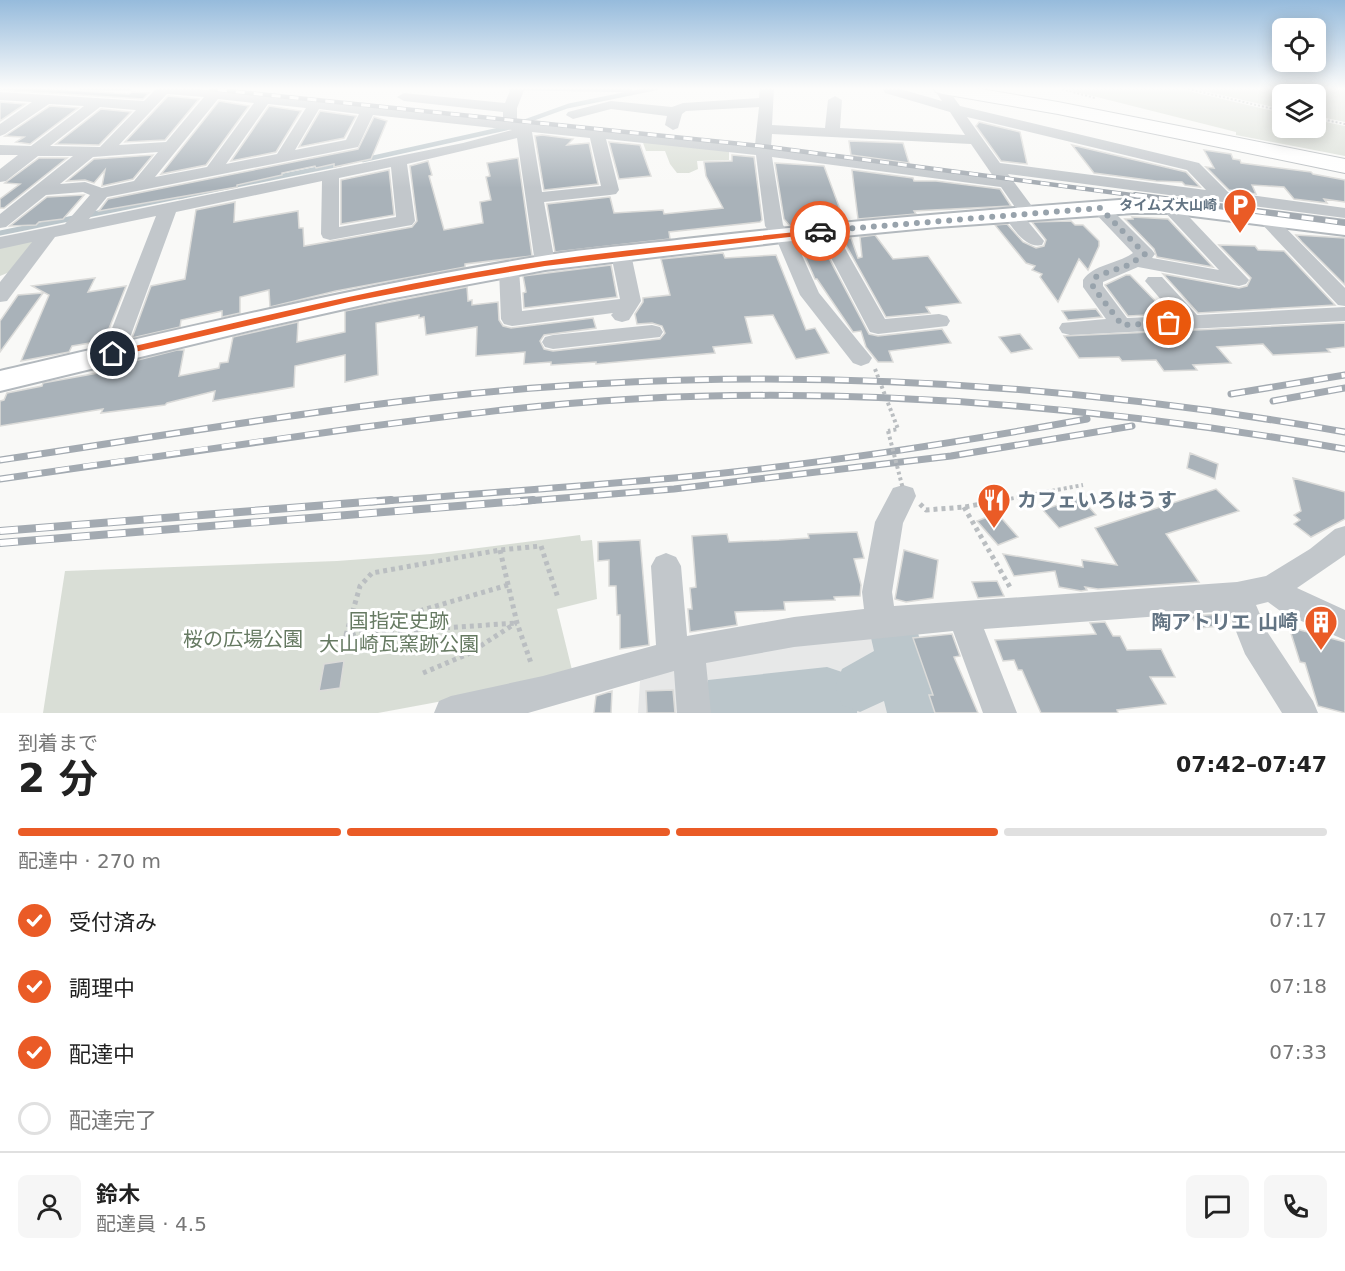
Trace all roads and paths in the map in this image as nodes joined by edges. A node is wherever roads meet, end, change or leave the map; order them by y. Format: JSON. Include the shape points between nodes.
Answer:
{"nodes":[{"id":1,"x":14,"y":121,"type":"edge"},
{"id":2,"x":73,"y":121,"type":"edge"},
{"id":3,"x":130,"y":121,"type":"edge"},
{"id":4,"x":191,"y":121,"type":"edge"},
{"id":5,"x":248,"y":121,"type":"edge"},
{"id":6,"x":305,"y":121,"type":"edge"},
{"id":7,"x":363,"y":121,"type":"edge"},
{"id":8,"x":474,"y":121,"type":"edge"},
{"id":9,"x":516,"y":121,"type":"edge"},
{"id":10,"x":765,"y":121,"type":"edge"},
{"id":11,"x":833,"y":121,"type":"edge"},
{"id":12,"x":963,"y":121,"type":"edge"},
{"id":13,"x":1005,"y":121,"type":"edge"},
{"id":14,"x":1125,"y":121,"type":"edge"},
{"id":15,"x":519,"y":127,"type":"junction"},
{"id":16,"x":765,"y":129,"type":"junction"},
{"id":17,"x":0,"y":131,"type":"edge"},
{"id":18,"x":597,"y":134,"type":"junction"},
{"id":19,"x":832,"y":134,"type":"junction"},
{"id":20,"x":977,"y":140,"type":"junction"},
{"id":21,"x":169,"y":147,"type":"junction"},
{"id":22,"x":0,"y":150,"type":"edge"},
{"id":23,"x":97,"y":151,"type":"junction"},
{"id":24,"x":33,"y":152,"type":"junction"},
{"id":25,"x":763,"y":152,"type":"junction"},
{"id":26,"x":283,"y":157,"type":"junction"},
{"id":27,"x":398,"y":161,"type":"junction"},
{"id":28,"x":1345,"y":166,"type":"edge"},
{"id":29,"x":995,"y":167,"type":"junction"},
{"id":30,"x":213,"y":171,"type":"junction"},
{"id":31,"x":331,"y":175,"type":"junction"},
{"id":32,"x":0,"y":177,"type":"edge"},
{"id":33,"x":1006,"y":183,"type":"junction"},
{"id":34,"x":139,"y":186,"type":"junction"},
{"id":35,"x":40,"y":190,"type":"junction"},
{"id":36,"x":101,"y":193,"type":"junction"},
{"id":37,"x":1221,"y":195,"type":"junction"},
{"id":38,"x":534,"y":198,"type":"junction"},
{"id":39,"x":1169,"y":206,"type":"junction"},
{"id":40,"x":1100,"y":208,"type":"junction"},
{"id":41,"x":168,"y":209,"type":"junction"},
{"id":42,"x":1345,"y":213,"type":"edge"},
{"id":43,"x":1020,"y":214,"type":"junction"},
{"id":44,"x":1265,"y":217,"type":"junction"},
{"id":45,"x":77,"y":222,"type":"junction"},
{"id":46,"x":0,"y":223,"type":"edge"},
{"id":47,"x":1345,"y":228,"type":"edge"},
{"id":48,"x":826,"y":231,"type":"junction"},
{"id":49,"x":48,"y":234,"type":"junction"},
{"id":50,"x":782,"y":235,"type":"junction"},
{"id":51,"x":1035,"y":240,"type":"dead end"},
{"id":52,"x":0,"y":243,"type":"edge"},
{"id":53,"x":621,"y":254,"type":"junction"},
{"id":54,"x":1135,"y":261,"type":"junction"},
{"id":55,"x":545,"y":263,"type":"junction"},
{"id":56,"x":509,"y":270,"type":"junction"},
{"id":57,"x":1155,"y":281,"type":"dead end"},
{"id":58,"x":0,"y":296,"type":"edge"},
{"id":59,"x":1345,"y":300,"type":"edge"},
{"id":60,"x":631,"y":304,"type":"junction"},
{"id":61,"x":1345,"y":314,"type":"edge"},
{"id":62,"x":939,"y":321,"type":"dead end"},
{"id":63,"x":1192,"y":322,"type":"junction"},
{"id":64,"x":1122,"y":325,"type":"junction"},
{"id":65,"x":1070,"y":328,"type":"dead end"},
{"id":66,"x":652,"y":332,"type":"dead end"},
{"id":67,"x":596,"y":338,"type":"junction"},
{"id":68,"x":553,"y":342,"type":"dead end"},
{"id":69,"x":113,"y":354,"type":"junction"},
{"id":70,"x":868,"y":365,"type":"joint"},
{"id":71,"x":0,"y":381,"type":"edge"},
{"id":72,"x":1083,"y":485,"type":"dead end"},
{"id":73,"x":903,"y":493,"type":"junction"},
{"id":74,"x":964,"y":507,"type":"junction"},
{"id":75,"x":1345,"y":538,"type":"edge"},
{"id":76,"x":500,"y":550,"type":"junction"},
{"id":77,"x":666,"y":566,"type":"dead end"},
{"id":78,"x":508,"y":585,"type":"junction"},
{"id":79,"x":1272,"y":588,"type":"junction"},
{"id":80,"x":1238,"y":596,"type":"junction"},
{"id":81,"x":558,"y":598,"type":"dead end"},
{"id":82,"x":1025,"y":613,"type":"junction"},
{"id":83,"x":963,"y":616,"type":"junction"},
{"id":84,"x":881,"y":622,"type":"junction"},
{"id":85,"x":517,"y":623,"type":"junction"},
{"id":86,"x":1345,"y":626,"type":"edge"},
{"id":87,"x":346,"y":636,"type":"junction"},
{"id":88,"x":681,"y":654,"type":"junction"},
{"id":89,"x":423,"y":673,"type":"dead end"},
{"id":90,"x":534,"y":689,"type":"edge"},
{"id":91,"x":451,"y":713,"type":"edge"},
{"id":92,"x":694,"y":713,"type":"edge"},
{"id":93,"x":1000,"y":713,"type":"edge"},
{"id":94,"x":1301,"y":713,"type":"edge"}],
"edges":[{"from":1,"to":17,"type":"street"},
{"from":2,"to":24,"type":"street"},
{"from":3,"to":23,"type":"street"},
{"from":4,"to":21,"type":"street"},
{"from":5,"to":30,"type":"street"},
{"from":6,"to":26,"type":"street"},
{"from":7,"to":26,"type":"street","via":[[352,144]]},
{"from":8,"to":15,"type":"street"},
{"from":9,"to":15,"type":"street"},
{"from":10,"to":16,"type":"street"},
{"from":11,"to":19,"type":"street"},
{"from":12,"to":20,"type":"street"},
{"from":13,"to":37,"type":"street","via":[[1193,166]]},
{"from":14,"to":28,"type":"highway"},
{"from":15,"to":18,"type":"street"},
{"from":15,"to":27,"type":"street","via":[[497,139]]},
{"from":15,"to":38,"type":"street"},
{"from":16,"to":19,"type":"street"},
{"from":16,"to":25,"type":"street"},
{"from":18,"to":25,"type":"street"},
{"from":18,"to":38,"type":"street","via":[[610,190]]},
{"from":19,"to":20,"type":"street"},
{"from":20,"to":29,"type":"street"},
{"from":21,"to":23,"type":"street"},
{"from":21,"to":34,"type":"street"},
{"from":22,"to":24,"type":"street"},
{"from":23,"to":24,"type":"street"},
{"from":23,"to":35,"type":"street"},
{"from":24,"to":32,"type":"street"},
{"from":25,"to":33,"type":"street"},
{"from":25,"to":50,"type":"street","via":[[774,226]]},
{"from":26,"to":30,"type":"street"},
{"from":27,"to":31,"type":"street"},
{"from":27,"to":31,"type":"street","via":[[406,221],[330,234]]},
{"from":29,"to":33,"type":"street"},
{"from":29,"to":37,"type":"street"},
{"from":30,"to":34,"type":"street"},
{"from":31,"to":41,"type":"street"},
{"from":33,"to":43,"type":"street"},
{"from":34,"to":36,"type":"street"},
{"from":35,"to":36,"type":"street","via":[[85,188]]},
{"from":35,"to":46,"type":"street"},
{"from":36,"to":45,"type":"street"},
{"from":37,"to":42,"type":"street"},
{"from":38,"to":55,"type":"street"},
{"from":39,"to":40,"type":"main road"},
{"from":39,"to":44,"type":"main road"},
{"from":39,"to":54,"type":"street","via":[[1239,280]]},
{"from":40,"to":43,"type":"main road"},
{"from":40,"to":54,"type":"street","via":[[1145,254]]},
{"from":41,"to":45,"type":"street"},
{"from":41,"to":69,"type":"street"},
{"from":43,"to":48,"type":"main road"},
{"from":43,"to":51,"type":"street"},
{"from":44,"to":47,"type":"main road"},
{"from":44,"to":59,"type":"street"},
{"from":45,"to":49,"type":"street"},
{"from":48,"to":50,"type":"main road"},
{"from":48,"to":62,"type":"street","via":[[878,327]]},
{"from":49,"to":52,"type":"street"},
{"from":49,"to":58,"type":"street"},
{"from":50,"to":53,"type":"main road"},
{"from":50,"to":70,"type":"street","via":[[810,295]]},
{"from":53,"to":55,"type":"main road"},
{"from":53,"to":60,"type":"street"},
{"from":54,"to":64,"type":"street","via":[[1101,274],[1092,283]]},
{"from":55,"to":56,"type":"main road"},
{"from":56,"to":60,"type":"street","via":[[512,319]]},
{"from":56,"to":69,"type":"main road","via":[[380,293]]},
{"from":57,"to":63,"type":"street"},
{"from":60,"to":67,"type":"street"},
{"from":61,"to":63,"type":"street"},
{"from":63,"to":64,"type":"street"},
{"from":64,"to":65,"type":"street"},
{"from":66,"to":67,"type":"street"},
{"from":67,"to":68,"type":"street"},
{"from":69,"to":71,"type":"main road"},
{"from":70,"to":73,"type":"path","bridge":true,"via":[[898,429],[888,431]]},
{"from":72,"to":74,"type":"path"},
{"from":73,"to":74,"type":"path","via":[[926,510]]},
{"from":73,"to":84,"type":"street","via":[[889,522],[877,592]]},
{"from":74,"to":82,"type":"path"},
{"from":75,"to":79,"type":"street"},
{"from":76,"to":78,"type":"path"},
{"from":76,"to":81,"type":"path","via":[[540,546]]},
{"from":76,"to":87,"type":"path","via":[[372,573],[360,586]]},
{"from":77,"to":88,"type":"street"},
{"from":78,"to":85,"type":"path"},
{"from":78,"to":87,"type":"path"},
{"from":79,"to":80,"type":"street"},
{"from":79,"to":86,"type":"street","via":[[1294,603]]},
{"from":80,"to":82,"type":"street"},
{"from":80,"to":94,"type":"street","via":[[1256,643]]},
{"from":82,"to":83,"type":"street"},
{"from":83,"to":84,"type":"street"},
{"from":83,"to":93,"type":"street"},
{"from":84,"to":88,"type":"street","via":[[794,632]]},
{"from":85,"to":87,"type":"path","via":[[386,632],[353,640]]},
{"from":85,"to":89,"type":"path","via":[[468,654]]},
{"from":85,"to":90,"type":"path"},
{"from":88,"to":90,"type":"street"},
{"from":88,"to":92,"type":"street"},
{"from":90,"to":91,"type":"street"}]}
